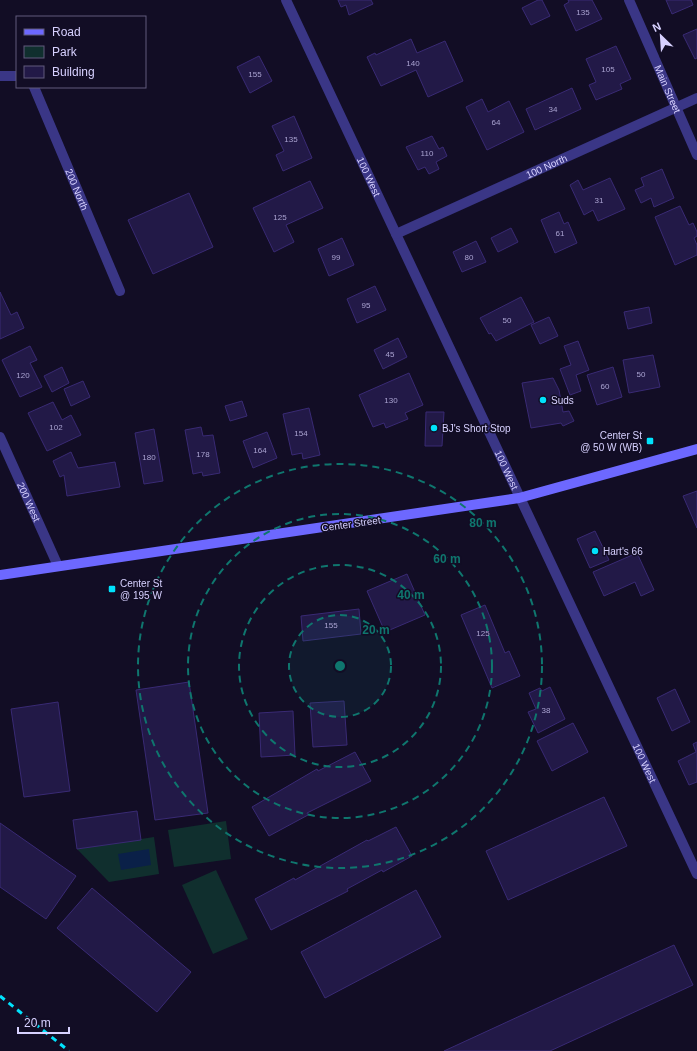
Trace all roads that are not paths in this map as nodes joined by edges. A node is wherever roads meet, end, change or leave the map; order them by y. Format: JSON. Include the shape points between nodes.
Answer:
{"nodes":[{"id":1,"x":286,"y":0,"type":"edge"},
{"id":2,"x":629,"y":0,"type":"edge"},
{"id":3,"x":0,"y":76,"type":"edge"},
{"id":4,"x":16,"y":76,"type":"edge"},
{"id":5,"x":34,"y":88,"type":"edge"},
{"id":6,"x":697,"y":98,"type":"edge"},
{"id":7,"x":675,"y":107,"type":"junction"},
{"id":8,"x":697,"y":155,"type":"edge"},
{"id":9,"x":396,"y":234,"type":"junction"},
{"id":10,"x":120,"y":291,"type":"dead end"},
{"id":11,"x":0,"y":437,"type":"edge"},
{"id":12,"x":697,"y":449,"type":"edge"},
{"id":13,"x":519,"y":498,"type":"junction"},
{"id":14,"x":58,"y":566,"type":"junction"},
{"id":15,"x":0,"y":575,"type":"edge"},
{"id":16,"x":697,"y":874,"type":"edge"}],
"edges":[{"from":1,"to":9,"type":"street","name":"100 West"},
{"from":2,"to":7,"type":"street","name":"Main Street"},
{"from":3,"to":4,"type":"street"},
{"from":5,"to":10,"type":"street","name":"200 North"},
{"from":6,"to":7,"type":"street","name":"100 North"},
{"from":7,"to":8,"type":"street","name":"Main Street"},
{"from":7,"to":9,"type":"street","name":"100 North"},
{"from":9,"to":13,"type":"street","name":"100 West"},
{"from":11,"to":14,"type":"street","name":"200 West"},
{"from":12,"to":13,"type":"main road","name":"Center Street"},
{"from":13,"to":14,"type":"main road","name":"Center Street"},
{"from":13,"to":16,"type":"street","name":"100 West"},
{"from":14,"to":15,"type":"main road","name":"Center Street"}]}
